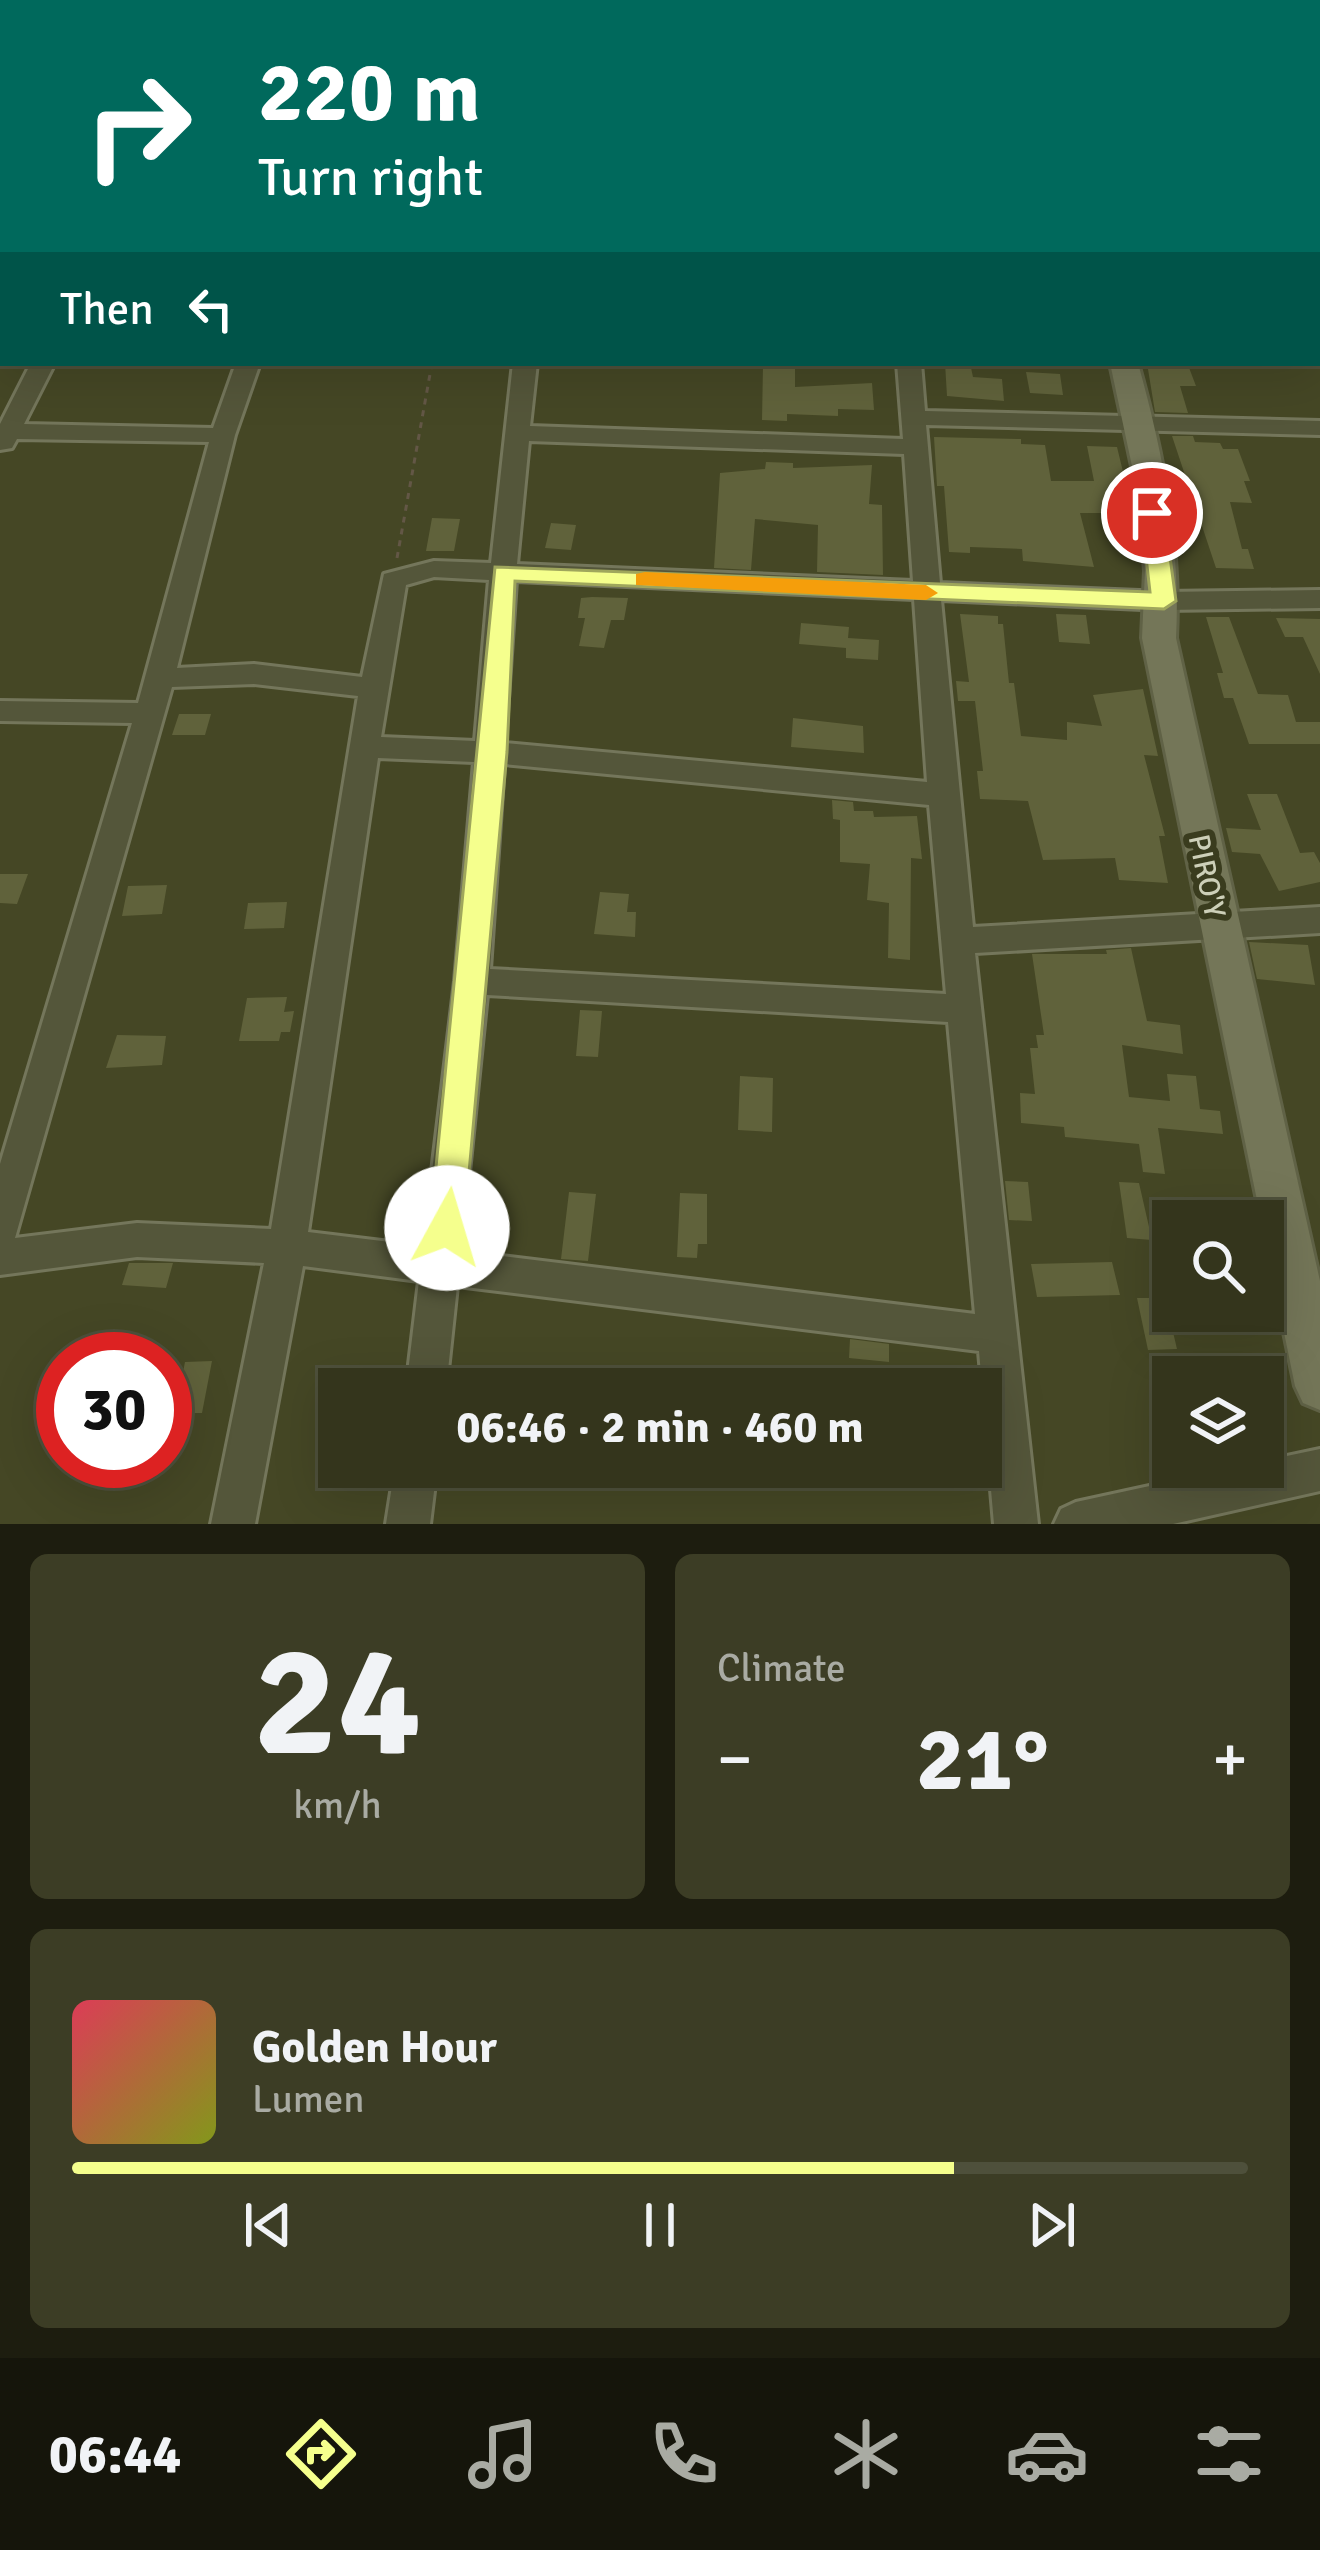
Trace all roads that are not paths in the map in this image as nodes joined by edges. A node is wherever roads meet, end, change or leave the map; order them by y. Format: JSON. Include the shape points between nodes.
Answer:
{"nodes":[{"id":1,"x":41,"y":366,"type":"edge"},
{"id":2,"x":247,"y":366,"type":"edge"},
{"id":3,"x":525,"y":366,"type":"edge"},
{"id":4,"x":910,"y":366,"type":"edge"},
{"id":5,"x":1125,"y":366,"type":"edge"},
{"id":6,"x":1141,"y":425,"type":"junction"},
{"id":7,"x":1320,"y":428,"type":"edge"},
{"id":8,"x":520,"y":433,"type":"junction"},
{"id":9,"x":915,"y":433,"type":"junction"},
{"id":10,"x":223,"y":435,"type":"junction"},
{"id":11,"x":3,"y":437,"type":"edge"},
{"id":12,"x":503,"y":573,"type":"junction"},
{"id":13,"x":930,"y":593,"type":"junction"},
{"id":14,"x":1320,"y":599,"type":"edge"},
{"id":15,"x":1164,"y":601,"type":"junction"},
{"id":16,"x":160,"y":678,"type":"junction"},
{"id":17,"x":374,"y":688,"type":"junction"},
{"id":18,"x":0,"y":711,"type":"edge"},
{"id":19,"x":148,"y":713,"type":"junction"},
{"id":20,"x":363,"y":747,"type":"junction"},
{"id":21,"x":494,"y":752,"type":"junction"},
{"id":22,"x":944,"y":795,"type":"junction"},
{"id":23,"x":1320,"y":920,"type":"edge"},
{"id":24,"x":1216,"y":923,"type":"junction"},
{"id":25,"x":958,"y":941,"type":"junction"},
{"id":26,"x":472,"y":981,"type":"junction"},
{"id":27,"x":964,"y":1010,"type":"junction"},
{"id":28,"x":0,"y":1228,"type":"edge"},
{"id":29,"x":287,"y":1247,"type":"junction"},
{"id":30,"x":0,"y":1257,"type":"edge"},
{"id":31,"x":443,"y":1269,"type":"junction"},
{"id":32,"x":997,"y":1335,"type":"junction"},
{"id":33,"x":430,"y":1368,"type":"edge"},
{"id":34,"x":1320,"y":1386,"type":"edge"},
{"id":35,"x":1320,"y":1470,"type":"edge"},
{"id":36,"x":413,"y":1488,"type":"edge"},
{"id":37,"x":233,"y":1524,"type":"edge"},
{"id":38,"x":408,"y":1524,"type":"edge"},
{"id":39,"x":1016,"y":1524,"type":"edge"},
{"id":40,"x":1076,"y":1524,"type":"edge"}],
"edges":[{"from":1,"to":11,"type":"street"},
{"from":2,"to":10,"type":"street"},
{"from":3,"to":8,"type":"street"},
{"from":4,"to":9,"type":"street"},
{"from":5,"to":6,"type":"main road","name":"PIRO'Y"},
{"from":6,"to":7,"type":"street"},
{"from":6,"to":9,"type":"street"},
{"from":6,"to":15,"type":"main road","name":"PIRO'Y"},
{"from":8,"to":9,"type":"street"},
{"from":8,"to":12,"type":"street"},
{"from":9,"to":13,"type":"street"},
{"from":10,"to":11,"type":"street"},
{"from":10,"to":16,"type":"street"},
{"from":12,"to":13,"type":"street"},
{"from":12,"to":17,"type":"street","via":[[434,569],[393,580]]},
{"from":12,"to":21,"type":"street"},
{"from":13,"to":15,"type":"street"},
{"from":13,"to":22,"type":"street"},
{"from":14,"to":15,"type":"street"},
{"from":15,"to":24,"type":"main road","name":"PIRO'Y","via":[[1159,638]]},
{"from":16,"to":17,"type":"street","via":[[254,674]]},
{"from":16,"to":19,"type":"street"},
{"from":17,"to":20,"type":"street"},
{"from":18,"to":19,"type":"street"},
{"from":19,"to":28,"type":"street"},
{"from":20,"to":21,"type":"street"},
{"from":20,"to":29,"type":"street"},
{"from":21,"to":22,"type":"street"},
{"from":21,"to":26,"type":"street"},
{"from":22,"to":25,"type":"street"},
{"from":23,"to":24,"type":"street"},
{"from":24,"to":25,"type":"street"},
{"from":24,"to":34,"type":"main road","name":"PIRO'Y"},
{"from":25,"to":27,"type":"street"},
{"from":26,"to":27,"type":"street"},
{"from":26,"to":31,"type":"street"},
{"from":27,"to":32,"type":"street"},
{"from":29,"to":30,"type":"street","via":[[137,1240]]},
{"from":29,"to":31,"type":"street"},
{"from":29,"to":37,"type":"street"},
{"from":31,"to":32,"type":"street"},
{"from":31,"to":33,"type":"street"},
{"from":32,"to":39,"type":"street"},
{"from":35,"to":40,"type":"street"},
{"from":36,"to":38,"type":"street"}]}
